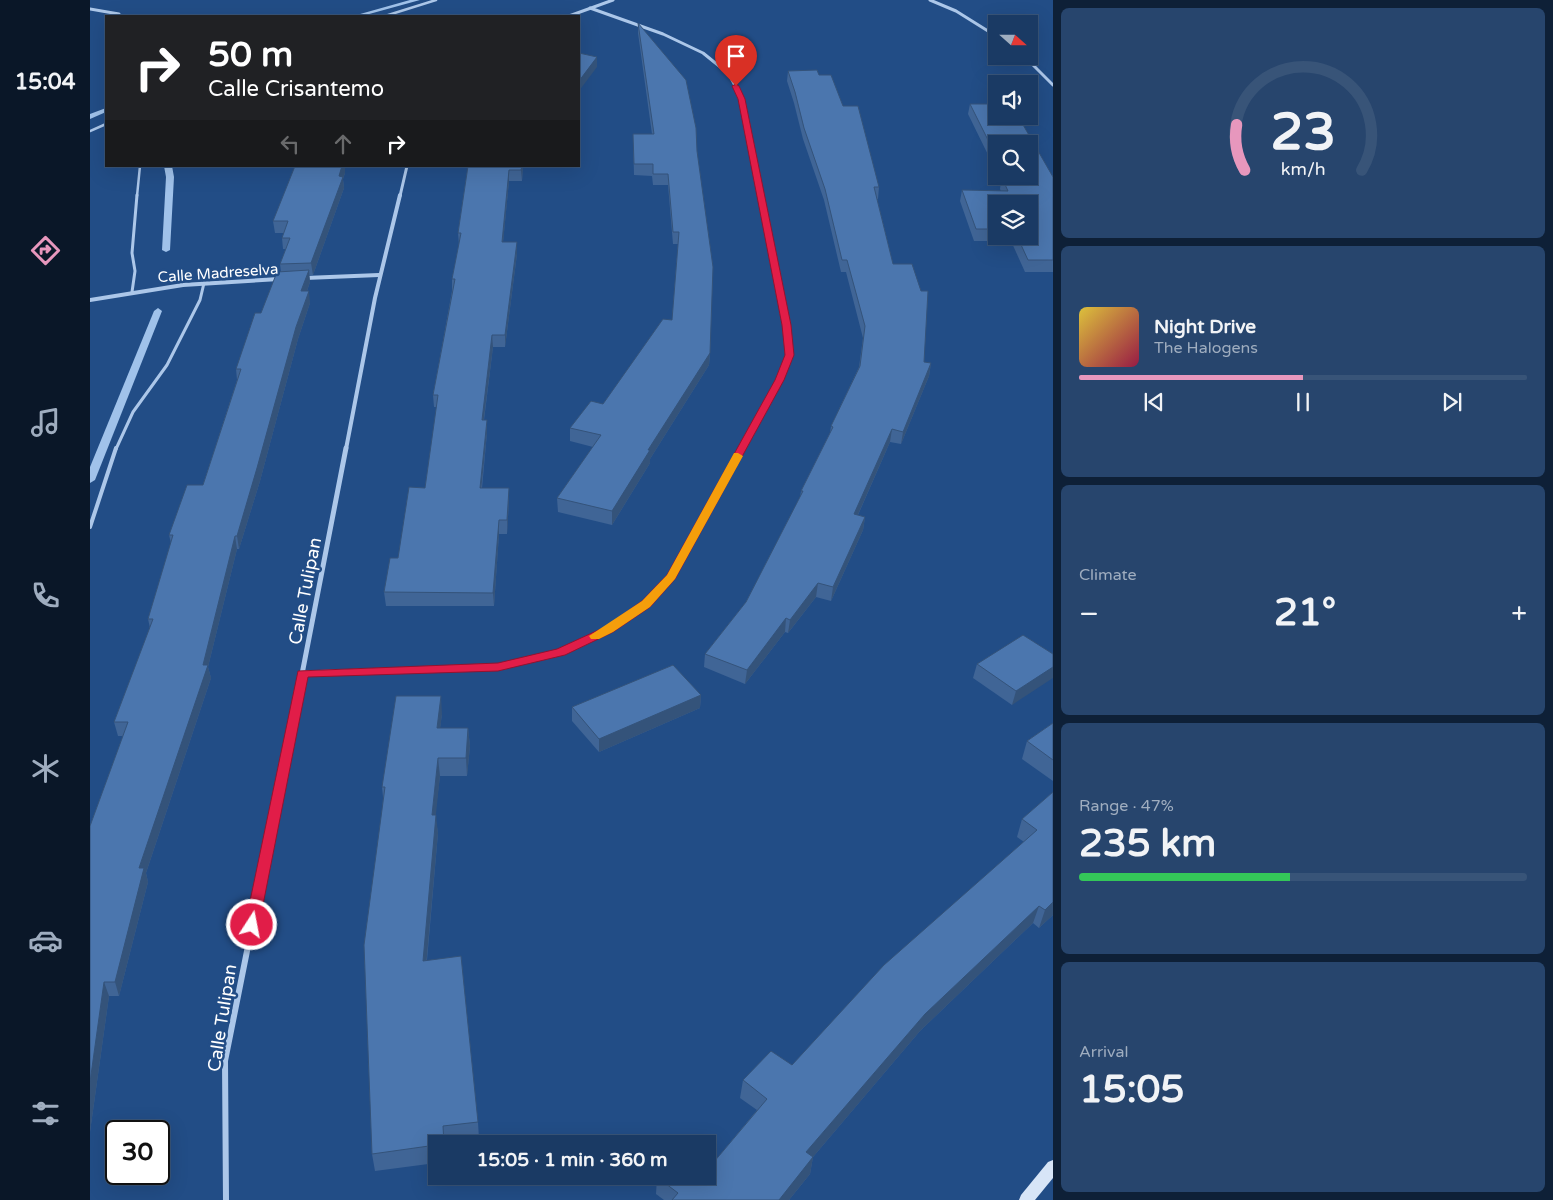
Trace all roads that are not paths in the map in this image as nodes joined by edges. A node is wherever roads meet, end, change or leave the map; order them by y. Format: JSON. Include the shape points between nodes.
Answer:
{"nodes":[{"id":1,"x":436,"y":0,"type":"edge"},
{"id":2,"x":613,"y":0,"type":"edge"},
{"id":3,"x":930,"y":0,"type":"edge"},
{"id":4,"x":590,"y":8,"type":"junction"},
{"id":5,"x":90,"y":9,"type":"edge"},
{"id":6,"x":119,"y":14,"type":"dead end"},
{"id":7,"x":388,"y":15,"type":"edge"},
{"id":8,"x":572,"y":15,"type":"edge"},
{"id":9,"x":988,"y":31,"type":"edge"},
{"id":10,"x":1033,"y":65,"type":"edge"},
{"id":11,"x":1053,"y":84,"type":"edge"},
{"id":12,"x":105,"y":124,"type":"edge"},
{"id":13,"x":90,"y":131,"type":"edge"},
{"id":14,"x":140,"y":167,"type":"edge"},
{"id":15,"x":406,"y":167,"type":"edge"},
{"id":16,"x":379,"y":275,"type":"junction"},
{"id":17,"x":303,"y":278,"type":"edge"},
{"id":18,"x":284,"y":279,"type":"edge"},
{"id":19,"x":204,"y":284,"type":"junction"},
{"id":20,"x":132,"y":292,"type":"junction"},
{"id":21,"x":90,"y":300,"type":"edge"},
{"id":22,"x":90,"y":527,"type":"edge"},
{"id":23,"x":303,"y":674,"type":"junction"},
{"id":24,"x":1053,"y":1168,"type":"edge"},
{"id":25,"x":226,"y":1200,"type":"edge"},
{"id":26,"x":1026,"y":1200,"type":"edge"}],
"edges":[{"from":1,"to":7,"type":"lane"},
{"from":2,"to":4,"type":"street"},
{"from":3,"to":9,"type":"street","via":[[956,11]]},
{"from":4,"to":8,"type":"street"},
{"from":4,"to":23,"type":"street","via":[[703,53],[729,74],[742,99],[786,325],[790,355],[780,380],[671,576],[646,604],[609,630],[561,652],[498,667]]},
{"from":5,"to":6,"type":"street"},
{"from":10,"to":11,"type":"street"},
{"from":12,"to":13,"type":"lane"},
{"from":14,"to":20,"type":"lane","via":[[132,244],[135,272]]},
{"from":15,"to":16,"type":"street","name":"Calle Tulipan"},
{"from":16,"to":17,"type":"street","name":"Calle Madreselva"},
{"from":16,"to":23,"type":"street","name":"Calle Tulipan"},
{"from":18,"to":19,"type":"street","name":"Calle Madreselva"},
{"from":19,"to":20,"type":"street","name":"Calle Madreselva"},
{"from":19,"to":22,"type":"lane","via":[[200,300],[167,365],[124,430]]},
{"from":20,"to":21,"type":"street","name":"Calle Madreselva"},
{"from":23,"to":25,"type":"street","name":"Calle Tulipan","via":[[225,1060]]},
{"from":24,"to":26,"type":"main road"}]}
